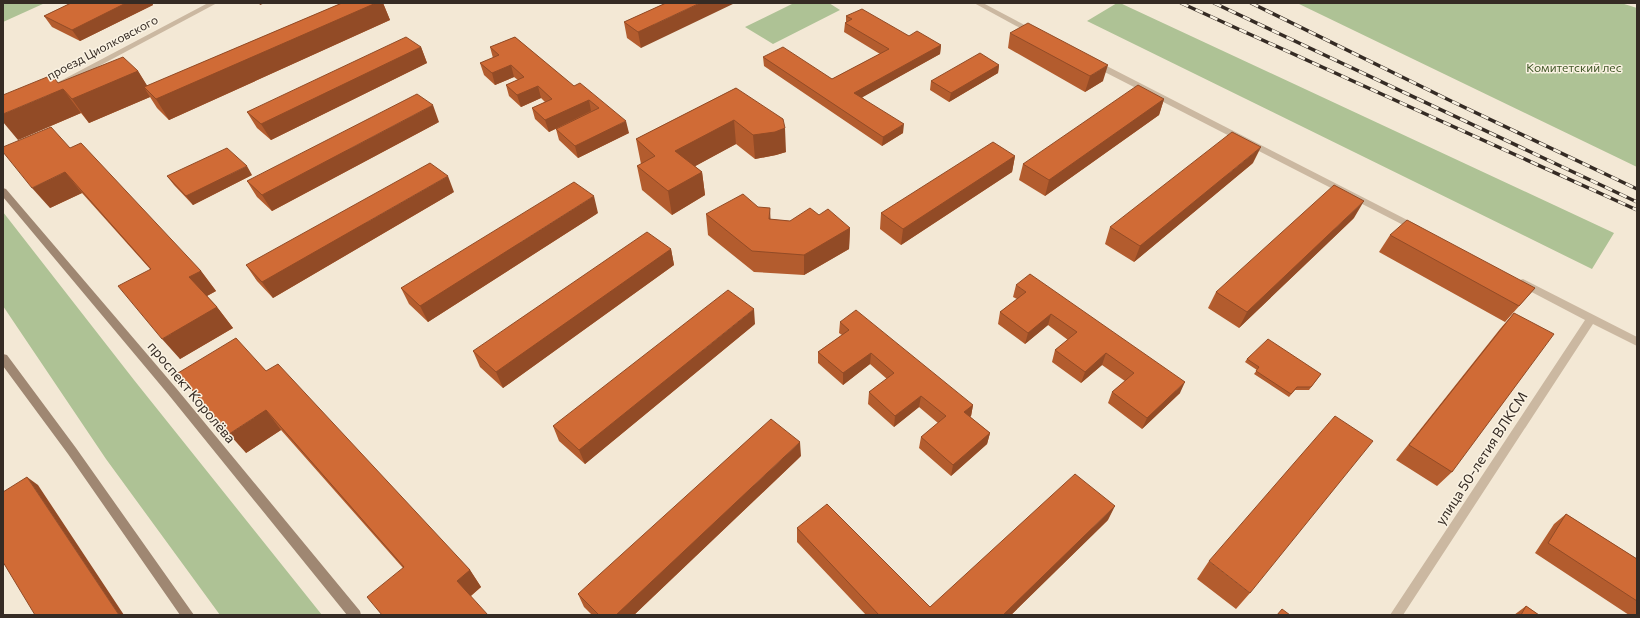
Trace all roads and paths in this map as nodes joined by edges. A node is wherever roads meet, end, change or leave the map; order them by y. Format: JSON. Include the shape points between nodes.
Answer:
{"nodes":[{"id":1,"x":213,"y":3,"type":"edge"},
{"id":2,"x":978,"y":3,"type":"edge"},
{"id":3,"x":1041,"y":36,"type":"edge"},
{"id":4,"x":1084,"y":57,"type":"edge"},
{"id":5,"x":43,"y":92,"type":"edge"},
{"id":6,"x":3,"y":191,"type":"edge"},
{"id":7,"x":1423,"y":231,"type":"edge"},
{"id":8,"x":1514,"y":278,"type":"edge"},
{"id":9,"x":1592,"y":318,"type":"junction"},
{"id":10,"x":1637,"y":342,"type":"edge"},
{"id":11,"x":3,"y":358,"type":"edge"},
{"id":12,"x":188,"y":615,"type":"edge"},
{"id":13,"x":355,"y":615,"type":"edge"},
{"id":14,"x":1396,"y":615,"type":"edge"}],
"edges":[{"from":1,"to":5,"type":"street","name":"проезд Циолковского"},
{"from":2,"to":3,"type":"street"},
{"from":4,"to":7,"type":"street"},
{"from":6,"to":13,"type":"main road","name":"проспект Королёва","via":[[177,397]]},
{"from":8,"to":9,"type":"street"},
{"from":9,"to":10,"type":"street"},
{"from":9,"to":14,"type":"street","name":"улица 50-летия ВЛКСМ"},
{"from":11,"to":12,"type":"main road","via":[[69,446]]}]}
